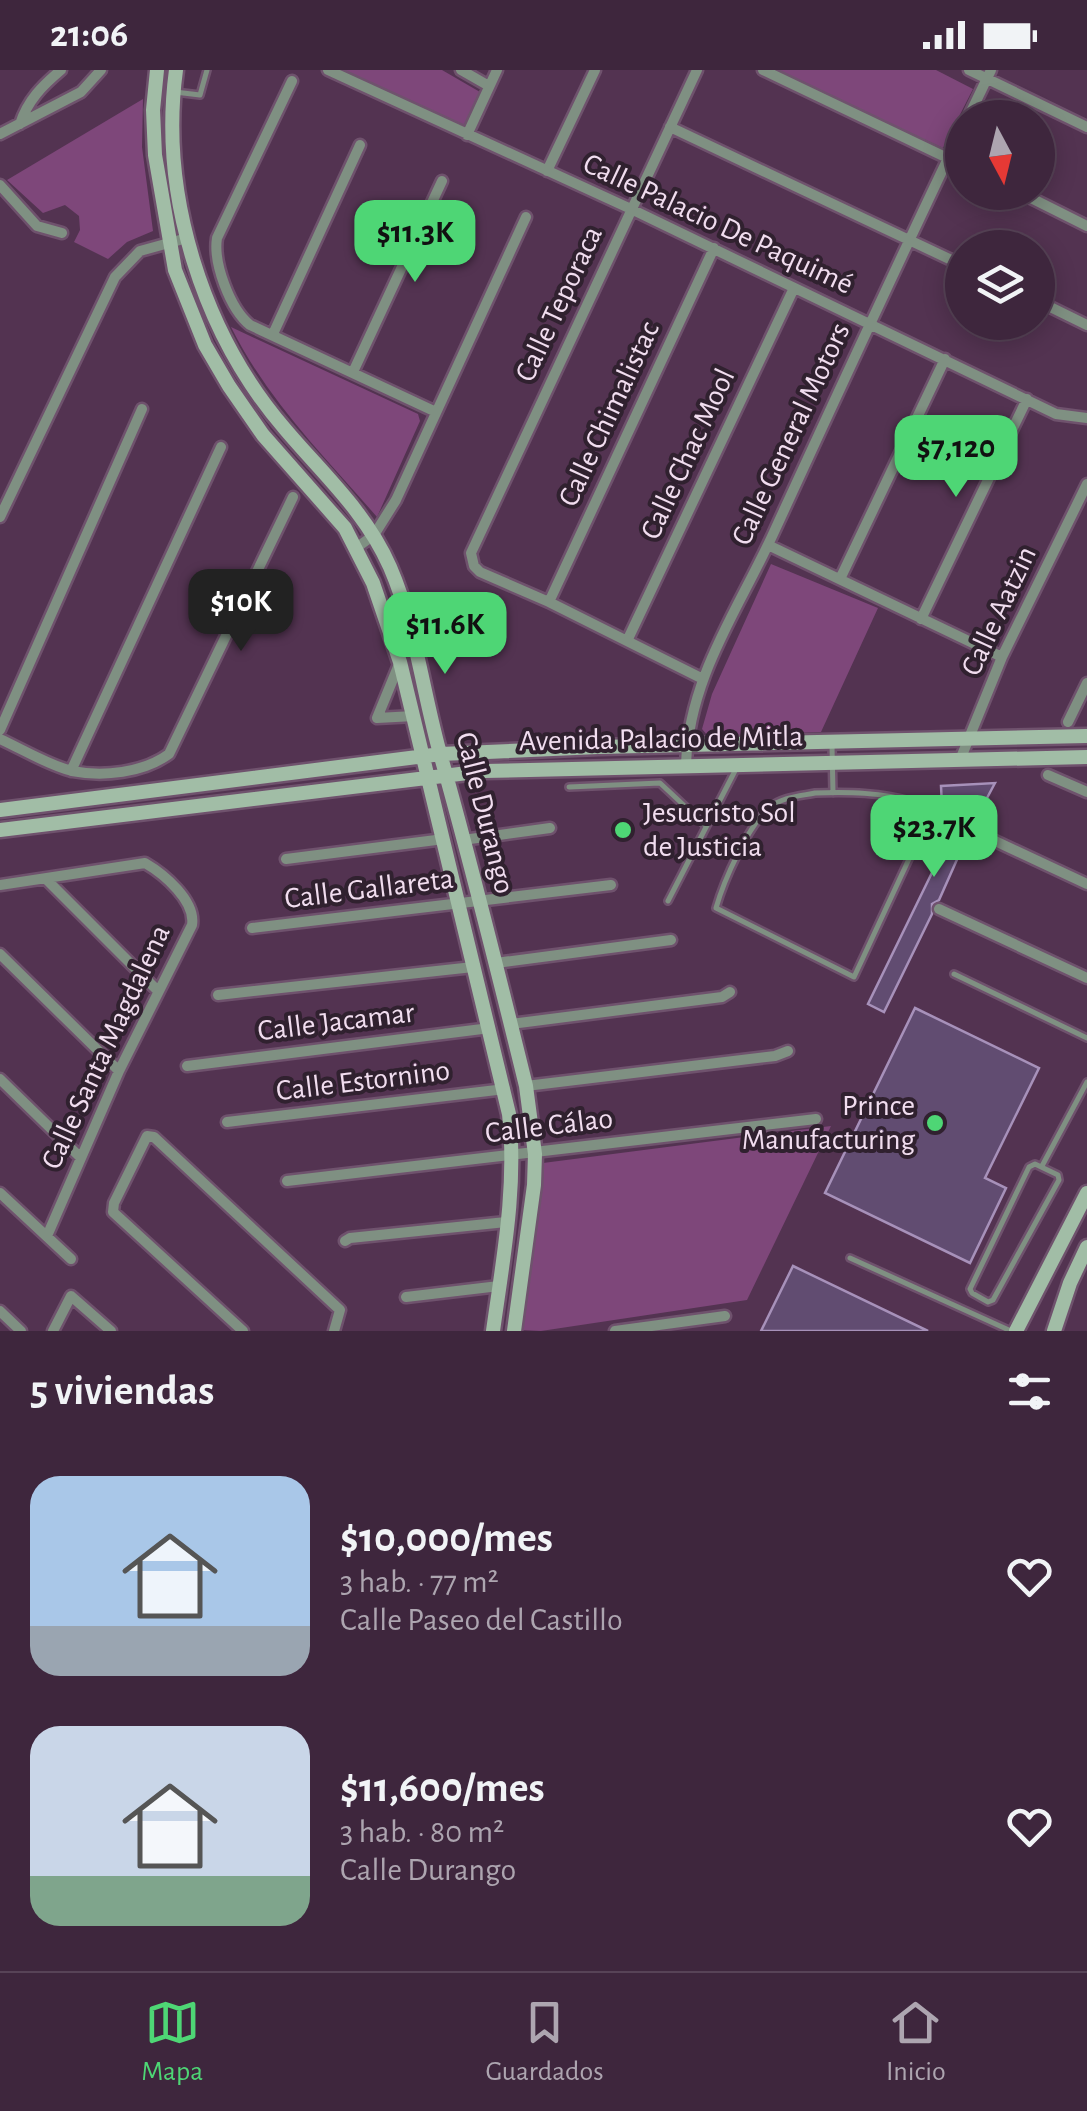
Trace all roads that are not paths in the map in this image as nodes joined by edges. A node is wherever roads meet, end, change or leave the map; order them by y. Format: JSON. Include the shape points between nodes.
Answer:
{"nodes":[{"id":1,"x":60,"y":70,"type":"edge"},
{"id":2,"x":101,"y":70,"type":"edge"},
{"id":3,"x":157,"y":70,"type":"edge"},
{"id":4,"x":176,"y":70,"type":"edge"},
{"id":5,"x":207,"y":70,"type":"edge"},
{"id":6,"x":328,"y":70,"type":"edge"},
{"id":7,"x":461,"y":70,"type":"edge"},
{"id":8,"x":497,"y":70,"type":"edge"},
{"id":9,"x":595,"y":70,"type":"edge"},
{"id":10,"x":697,"y":70,"type":"edge"},
{"id":11,"x":763,"y":70,"type":"edge"},
{"id":12,"x":970,"y":70,"type":"edge"},
{"id":13,"x":989,"y":74,"type":"edge"},
{"id":14,"x":292,"y":81,"type":"dead end"},
{"id":15,"x":489,"y":86,"type":"junction"},
{"id":16,"x":173,"y":92,"type":"junction"},
{"id":17,"x":977,"y":100,"type":"edge"},
{"id":18,"x":20,"y":124,"type":"junction"},
{"id":19,"x":670,"y":127,"type":"junction"},
{"id":20,"x":1087,"y":127,"type":"edge"},
{"id":21,"x":0,"y":134,"type":"edge"},
{"id":22,"x":467,"y":135,"type":"junction"},
{"id":23,"x":360,"y":145,"type":"dead end"},
{"id":24,"x":945,"y":156,"type":"edge"},
{"id":25,"x":945,"y":166,"type":"edge"},
{"id":26,"x":547,"y":170,"type":"junction"},
{"id":27,"x":442,"y":181,"type":"dead end"},
{"id":28,"x":0,"y":185,"type":"edge"},
{"id":29,"x":632,"y":209,"type":"junction"},
{"id":30,"x":1055,"y":210,"type":"edge"},
{"id":31,"x":526,"y":217,"type":"dead end"},
{"id":32,"x":1087,"y":226,"type":"edge"},
{"id":33,"x":62,"y":233,"type":"dead end"},
{"id":34,"x":187,"y":238,"type":"junction"},
{"id":35,"x":910,"y":240,"type":"junction"},
{"id":36,"x":168,"y":242,"type":"junction"},
{"id":37,"x":714,"y":248,"type":"junction"},
{"id":38,"x":945,"y":258,"type":"edge"},
{"id":39,"x":794,"y":288,"type":"junction"},
{"id":40,"x":1055,"y":309,"type":"edge"},
{"id":41,"x":870,"y":324,"type":"junction"},
{"id":42,"x":1087,"y":324,"type":"edge"},
{"id":43,"x":273,"y":334,"type":"junction"},
{"id":44,"x":946,"y":358,"type":"junction"},
{"id":45,"x":352,"y":372,"type":"junction"},
{"id":46,"x":1028,"y":399,"type":"junction"},
{"id":47,"x":142,"y":410,"type":"dead end"},
{"id":48,"x":436,"y":412,"type":"junction"},
{"id":49,"x":1087,"y":418,"type":"edge"},
{"id":50,"x":221,"y":446,"type":"dead end"},
{"id":51,"x":1087,"y":484,"type":"edge"},
{"id":52,"x":294,"y":497,"type":"dead end"},
{"id":53,"x":0,"y":515,"type":"edge"},
{"id":54,"x":374,"y":535,"type":"junction"},
{"id":55,"x":768,"y":545,"type":"junction"},
{"id":56,"x":356,"y":548,"type":"junction"},
{"id":57,"x":840,"y":579,"type":"junction"},
{"id":58,"x":549,"y":602,"type":"junction"},
{"id":59,"x":921,"y":618,"type":"junction"},
{"id":60,"x":627,"y":641,"type":"junction"},
{"id":61,"x":1002,"y":657,"type":"junction"},
{"id":62,"x":400,"y":662,"type":"junction"},
{"id":63,"x":701,"y":678,"type":"junction"},
{"id":64,"x":1087,"y":683,"type":"edge"},
{"id":65,"x":414,"y":716,"type":"junction"},
{"id":66,"x":1068,"y":722,"type":"dead end"},
{"id":67,"x":0,"y":730,"type":"edge"},
{"id":68,"x":1087,"y":736,"type":"edge"},
{"id":69,"x":0,"y":739,"type":"edge"},
{"id":70,"x":968,"y":740,"type":"junction"},
{"id":71,"x":832,"y":743,"type":"junction"},
{"id":72,"x":686,"y":745,"type":"junction"},
{"id":73,"x":440,"y":754,"type":"junction"},
{"id":74,"x":423,"y":757,"type":"junction"},
{"id":75,"x":1087,"y":757,"type":"edge"},
{"id":76,"x":960,"y":760,"type":"junction"},
{"id":77,"x":832,"y":763,"type":"junction"},
{"id":78,"x":738,"y":765,"type":"junction"},
{"id":79,"x":686,"y":766,"type":"junction"},
{"id":80,"x":71,"y":770,"type":"junction"},
{"id":81,"x":447,"y":774,"type":"junction"},
{"id":82,"x":626,"y":775,"type":"junction"},
{"id":83,"x":1048,"y":775,"type":"dead end"},
{"id":84,"x":428,"y":778,"type":"junction"},
{"id":85,"x":569,"y":786,"type":"dead end"},
{"id":86,"x":833,"y":792,"type":"junction"},
{"id":87,"x":1087,"y":792,"type":"edge"},
{"id":88,"x":0,"y":810,"type":"edge"},
{"id":89,"x":706,"y":825,"type":"junction"},
{"id":90,"x":550,"y":828,"type":"dead end"},
{"id":91,"x":0,"y":830,"type":"edge"},
{"id":92,"x":978,"y":833,"type":"dead end"},
{"id":93,"x":444,"y":839,"type":"junction"},
{"id":94,"x":463,"y":840,"type":"junction"},
{"id":95,"x":286,"y":859,"type":"dead end"},
{"id":96,"x":46,"y":879,"type":"junction"},
{"id":97,"x":0,"y":884,"type":"edge"},
{"id":98,"x":1087,"y":884,"type":"edge"},
{"id":99,"x":611,"y":885,"type":"dead end"},
{"id":100,"x":479,"y":901,"type":"junction"},
{"id":101,"x":668,"y":901,"type":"dead end"},
{"id":102,"x":458,"y":904,"type":"junction"},
{"id":103,"x":938,"y":909,"type":"dead end"},
{"id":104,"x":252,"y":928,"type":"dead end"},
{"id":105,"x":672,"y":940,"type":"dead end"},
{"id":106,"x":0,"y":954,"type":"edge"},
{"id":107,"x":496,"y":963,"type":"junction"},
{"id":108,"x":473,"y":967,"type":"junction"},
{"id":109,"x":954,"y":974,"type":"dead end"},
{"id":110,"x":1087,"y":978,"type":"edge"},
{"id":111,"x":158,"y":991,"type":"junction"},
{"id":112,"x":730,"y":992,"type":"dead end"},
{"id":113,"x":218,"y":995,"type":"dead end"},
{"id":114,"x":511,"y":1024,"type":"junction"},
{"id":115,"x":490,"y":1028,"type":"junction"},
{"id":116,"x":1087,"y":1038,"type":"edge"},
{"id":117,"x":788,"y":1052,"type":"dead end"},
{"id":118,"x":188,"y":1066,"type":"dead end"},
{"id":119,"x":120,"y":1071,"type":"junction"},
{"id":120,"x":0,"y":1079,"type":"edge"},
{"id":121,"x":1087,"y":1082,"type":"edge"},
{"id":122,"x":526,"y":1086,"type":"junction"},
{"id":123,"x":505,"y":1089,"type":"junction"},
{"id":124,"x":816,"y":1118,"type":"dead end"},
{"id":125,"x":227,"y":1122,"type":"dead end"},
{"id":126,"x":535,"y":1154,"type":"junction"},
{"id":127,"x":514,"y":1155,"type":"junction"},
{"id":128,"x":80,"y":1157,"type":"junction"},
{"id":129,"x":1042,"y":1166,"type":"junction"},
{"id":130,"x":287,"y":1181,"type":"dead end"},
{"id":131,"x":0,"y":1193,"type":"edge"},
{"id":132,"x":1087,"y":1193,"type":"edge"},
{"id":133,"x":506,"y":1222,"type":"junction"},
{"id":134,"x":46,"y":1236,"type":"junction"},
{"id":135,"x":345,"y":1241,"type":"dead end"},
{"id":136,"x":1087,"y":1248,"type":"edge"},
{"id":137,"x":850,"y":1258,"type":"dead end"},
{"id":138,"x":71,"y":1259,"type":"dead end"},
{"id":139,"x":499,"y":1286,"type":"junction"},
{"id":140,"x":406,"y":1297,"type":"dead end"},
{"id":141,"x":0,"y":1311,"type":"edge"},
{"id":142,"x":726,"y":1316,"type":"dead end"},
{"id":143,"x":21,"y":1331,"type":"edge"},
{"id":144,"x":53,"y":1331,"type":"edge"},
{"id":145,"x":112,"y":1331,"type":"edge"},
{"id":146,"x":243,"y":1331,"type":"edge"},
{"id":147,"x":334,"y":1331,"type":"edge"},
{"id":148,"x":493,"y":1331,"type":"edge"},
{"id":149,"x":514,"y":1331,"type":"edge"},
{"id":150,"x":615,"y":1331,"type":"edge"},
{"id":151,"x":1013,"y":1331,"type":"edge"},
{"id":152,"x":1054,"y":1331,"type":"edge"}],
"edges":[{"from":1,"to":18,"type":"street","via":[[34,95]]},
{"from":2,"to":18,"type":"street","via":[[80,92]]},
{"from":3,"to":36,"type":"main road","name":"Calle Durango","via":[[155,155]]},
{"from":4,"to":16,"type":"main road","name":"Calle Durango"},
{"from":5,"to":16,"type":"lane","via":[[200,95]]},
{"from":6,"to":22,"type":"street","name":"Calle Palacio De Paquimé"},
{"from":7,"to":15,"type":"street"},
{"from":8,"to":15,"type":"street"},
{"from":9,"to":26,"type":"street"},
{"from":10,"to":19,"type":"street","name":"Calle Teporaca"},
{"from":11,"to":24,"type":"street"},
{"from":12,"to":13,"type":"street"},
{"from":13,"to":17,"type":"street"},
{"from":13,"to":20,"type":"street"},
{"from":14,"to":43,"type":"street","via":[[217,238],[217,258],[244,320]]},
{"from":15,"to":22,"type":"street"},
{"from":16,"to":34,"type":"main road","name":"Calle Durango","via":[[174,161]]},
{"from":18,"to":21,"type":"street"},
{"from":19,"to":29,"type":"street","name":"Calle Teporaca"},
{"from":19,"to":35,"type":"street"},
{"from":22,"to":26,"type":"street","name":"Calle Palacio De Paquimé"},
{"from":23,"to":43,"type":"street"},
{"from":25,"to":35,"type":"street","name":"Calle General Motors"},
{"from":26,"to":29,"type":"street","name":"Calle Palacio De Paquimé"},
{"from":27,"to":45,"type":"street"},
{"from":28,"to":33,"type":"street","via":[[36,226]]},
{"from":29,"to":37,"type":"street","name":"Calle Palacio De Paquimé"},
{"from":29,"to":58,"type":"street","name":"Calle Teporaca","via":[[471,553],[480,572]]},
{"from":30,"to":32,"type":"street"},
{"from":31,"to":48,"type":"street"},
{"from":34,"to":36,"type":"street"},
{"from":34,"to":54,"type":"main road","name":"Calle Durango","via":[[210,305],[257,395]]},
{"from":35,"to":38,"type":"street"},
{"from":35,"to":41,"type":"street","name":"Calle General Motors"},
{"from":36,"to":53,"type":"street","via":[[140,251],[115,278]]},
{"from":36,"to":56,"type":"main road","name":"Calle Durango","via":[[188,306],[229,386],[328,504]]},
{"from":37,"to":39,"type":"street","name":"Calle Palacio De Paquimé"},
{"from":37,"to":58,"type":"street","name":"Calle Chimalistac"},
{"from":39,"to":41,"type":"street","name":"Calle Palacio De Paquimé"},
{"from":39,"to":60,"type":"street","name":"Calle Chac Mool"},
{"from":40,"to":42,"type":"street"},
{"from":41,"to":44,"type":"street","name":"Calle Palacio De Paquimé"},
{"from":41,"to":55,"type":"street","name":"Calle General Motors"},
{"from":43,"to":45,"type":"street"},
{"from":44,"to":46,"type":"street","name":"Calle Palacio De Paquimé"},
{"from":44,"to":57,"type":"street"},
{"from":45,"to":48,"type":"street"},
{"from":46,"to":49,"type":"street","name":"Calle Palacio De Paquimé","via":[[1056,414]]},
{"from":46,"to":59,"type":"street"},
{"from":47,"to":67,"type":"street"},
{"from":48,"to":54,"type":"street"},
{"from":50,"to":80,"type":"street"},
{"from":51,"to":61,"type":"street","name":"Calle Aatzin"},
{"from":52,"to":80,"type":"street","via":[[169,754],[145,768]]},
{"from":54,"to":56,"type":"street"},
{"from":54,"to":73,"type":"main road","name":"Calle Durango","via":[[404,609]]},
{"from":55,"to":57,"type":"street"},
{"from":55,"to":63,"type":"street","name":"Calle General Motors"},
{"from":56,"to":62,"type":"main road","name":"Calle Durango"},
{"from":57,"to":59,"type":"street"},
{"from":58,"to":60,"type":"street"},
{"from":59,"to":61,"type":"street"},
{"from":60,"to":63,"type":"street"},
{"from":61,"to":70,"type":"street","name":"Calle Aatzin"},
{"from":62,"to":65,"type":"main road","name":"Calle Durango"},
{"from":62,"to":65,"type":"street","via":[[377,718]]},
{"from":63,"to":72,"type":"street","name":"Calle General Motors"},
{"from":64,"to":66,"type":"street"},
{"from":65,"to":74,"type":"main road","name":"Calle Durango"},
{"from":68,"to":70,"type":"main road","name":"Avenida Palacio de Mitla"},
{"from":69,"to":80,"type":"street"},
{"from":70,"to":71,"type":"main road","name":"Avenida Palacio de Mitla"},
{"from":70,"to":76,"type":"street","name":"Calle Aatzin"},
{"from":71,"to":72,"type":"main road","name":"Avenida Palacio de Mitla"},
{"from":71,"to":77,"type":"lane"},
{"from":72,"to":73,"type":"main road","name":"Avenida Palacio de Mitla"},
{"from":72,"to":79,"type":"street","name":"Calle General Motors"},
{"from":73,"to":74,"type":"main road","name":"Avenida Palacio de Mitla"},
{"from":73,"to":81,"type":"main road","name":"Calle Durango"},
{"from":74,"to":84,"type":"main road","name":"Calle Durango"},
{"from":74,"to":88,"type":"main road","name":"Avenida Palacio de Mitla"},
{"from":75,"to":76,"type":"main road","name":"Avenida Palacio de Mitla"},
{"from":76,"to":77,"type":"main road","name":"Avenida Palacio de Mitla"},
{"from":77,"to":78,"type":"main road","name":"Avenida Palacio de Mitla"},
{"from":77,"to":86,"type":"lane"},
{"from":78,"to":79,"type":"main road","name":"Avenida Palacio de Mitla"},
{"from":78,"to":89,"type":"lane"},
{"from":79,"to":82,"type":"main road","name":"Avenida Palacio de Mitla"},
{"from":81,"to":82,"type":"main road","name":"Avenida Palacio de Mitla"},
{"from":81,"to":84,"type":"main road","name":"Avenida Palacio de Mitla"},
{"from":81,"to":94,"type":"main road","name":"Calle Durango"},
{"from":82,"to":85,"type":"lane"},
{"from":82,"to":89,"type":"lane","via":[[668,787]]},
{"from":83,"to":87,"type":"street"},
{"from":84,"to":91,"type":"main road","name":"Avenida Palacio de Mitla"},
{"from":84,"to":93,"type":"main road","name":"Calle Durango"},
{"from":86,"to":86,"type":"lane","via":[[767,809],[733,864],[716,908],[854,976],[916,844],[920,820],[914,802]]},
{"from":89,"to":101,"type":"lane"},
{"from":90,"to":94,"type":"street"},
{"from":92,"to":98,"type":"street"},
{"from":93,"to":95,"type":"street"},
{"from":93,"to":102,"type":"main road","name":"Calle Durango"},
{"from":94,"to":100,"type":"main road","name":"Calle Durango"},
{"from":96,"to":97,"type":"street","name":"Calle Santa Magdalena"},
{"from":96,"to":111,"type":"street"},
{"from":96,"to":111,"type":"street","name":"Calle Santa Magdalena","via":[[145,864],[189,904],[192,925]]},
{"from":99,"to":100,"type":"street","name":"Calle Gallareta"},
{"from":100,"to":102,"type":"street","name":"Calle Gallareta"},
{"from":100,"to":107,"type":"main road","name":"Calle Durango"},
{"from":102,"to":104,"type":"street","name":"Calle Gallareta"},
{"from":102,"to":108,"type":"main road","name":"Calle Durango"},
{"from":103,"to":110,"type":"street"},
{"from":105,"to":107,"type":"street"},
{"from":106,"to":119,"type":"street"},
{"from":107,"to":114,"type":"main road","name":"Calle Durango"},
{"from":108,"to":113,"type":"street"},
{"from":108,"to":115,"type":"main road","name":"Calle Durango"},
{"from":109,"to":116,"type":"lane"},
{"from":111,"to":119,"type":"street","name":"Calle Santa Magdalena"},
{"from":112,"to":114,"type":"street"},
{"from":114,"to":122,"type":"main road","name":"Calle Durango"},
{"from":115,"to":118,"type":"street","name":"Calle Jacamar"},
{"from":115,"to":123,"type":"main road","name":"Calle Durango"},
{"from":117,"to":122,"type":"street"},
{"from":119,"to":128,"type":"street","name":"Calle Santa Magdalena"},
{"from":120,"to":128,"type":"street"},
{"from":121,"to":129,"type":"lane"},
{"from":122,"to":126,"type":"main road","name":"Calle Durango"},
{"from":123,"to":125,"type":"street","name":"Calle Estornino"},
{"from":123,"to":127,"type":"main road","name":"Calle Durango"},
{"from":124,"to":126,"type":"street","name":"Calle Cálao"},
{"from":126,"to":127,"type":"street","name":"Calle Cálao"},
{"from":126,"to":149,"type":"main road","name":"Calle Durango"},
{"from":127,"to":130,"type":"street","name":"Calle Cálao"},
{"from":127,"to":133,"type":"main road","name":"Calle Durango"},
{"from":128,"to":134,"type":"street","name":"Calle Santa Magdalena"},
{"from":129,"to":129,"type":"lane","via":[[1029,1167],[970,1289],[988,1302],[1059,1180]]},
{"from":131,"to":134,"type":"street"},
{"from":132,"to":151,"type":"main road"},
{"from":133,"to":135,"type":"street"},
{"from":133,"to":139,"type":"main road","name":"Calle Durango"},
{"from":134,"to":138,"type":"street"},
{"from":136,"to":152,"type":"main road"},
{"from":137,"to":151,"type":"lane"},
{"from":139,"to":140,"type":"street"},
{"from":139,"to":148,"type":"main road","name":"Calle Durango"},
{"from":141,"to":143,"type":"street"},
{"from":142,"to":150,"type":"street"},
{"from":144,"to":145,"type":"street","via":[[73,1297]]},
{"from":146,"to":147,"type":"street","via":[[116,1214],[114,1203],[145,1140],[154,1136],[338,1308]]}]}
